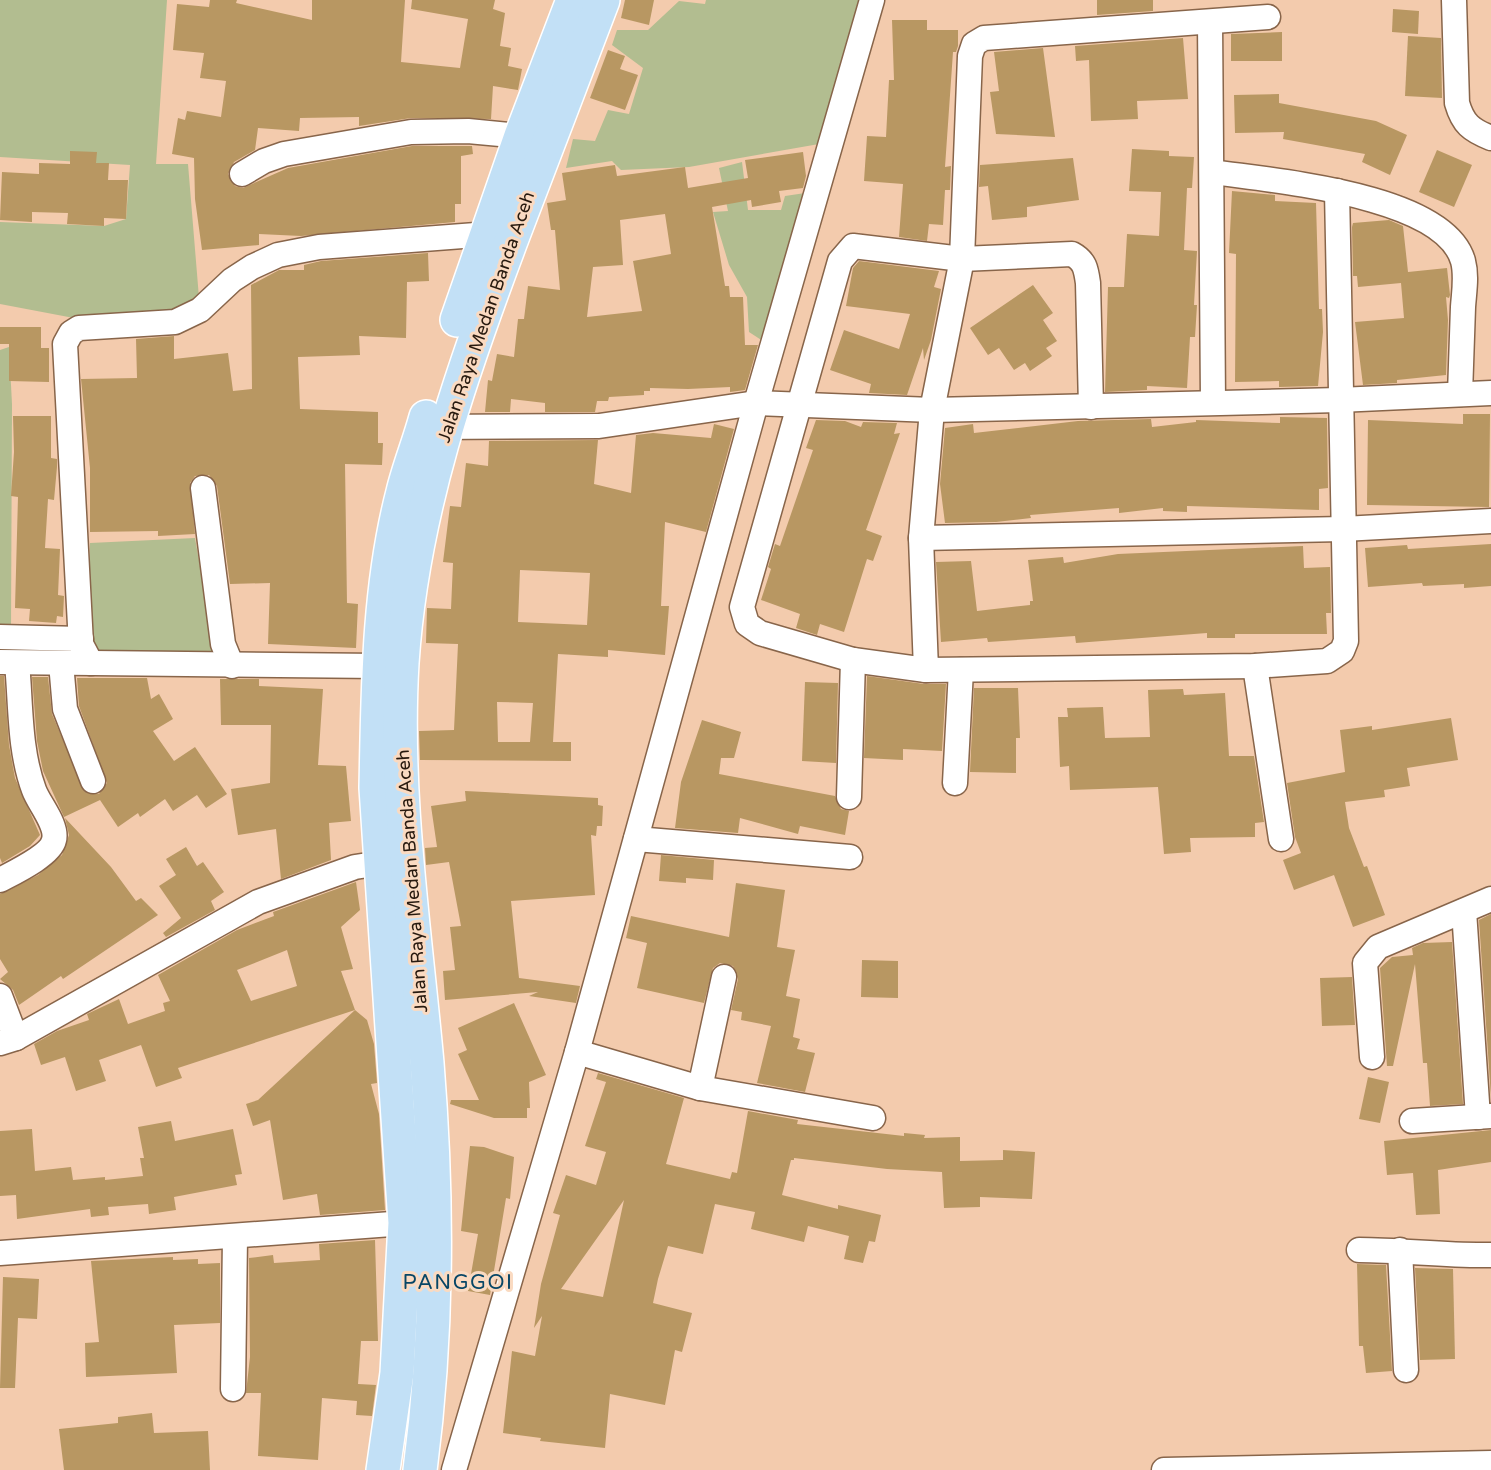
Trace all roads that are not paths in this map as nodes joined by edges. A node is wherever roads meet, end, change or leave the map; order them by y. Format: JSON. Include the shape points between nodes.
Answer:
{"nodes":[{"id":1,"x":573,"y":0,"type":"edge"},
{"id":2,"x":603,"y":0,"type":"edge"},
{"id":3,"x":872,"y":0,"type":"edge"},
{"id":4,"x":1454,"y":0,"type":"edge"},
{"id":5,"x":1268,"y":17,"type":"dead end"},
{"id":6,"x":1210,"y":22,"type":"junction"},
{"id":7,"x":520,"y":136,"type":"junction"},
{"id":8,"x":1491,"y":138,"type":"edge"},
{"id":9,"x":1213,"y":172,"type":"junction"},
{"id":10,"x":242,"y":174,"type":"dead end"},
{"id":11,"x":1337,"y":191,"type":"junction"},
{"id":12,"x":489,"y":234,"type":"junction"},
{"id":13,"x":962,"y":259,"type":"junction"},
{"id":14,"x":1491,"y":393,"type":"edge"},
{"id":15,"x":1460,"y":394,"type":"junction"},
{"id":16,"x":1339,"y":400,"type":"junction"},
{"id":17,"x":1213,"y":402,"type":"junction"},
{"id":18,"x":756,"y":403,"type":"junction"},
{"id":19,"x":798,"y":404,"type":"junction"},
{"id":20,"x":1091,"y":407,"type":"junction"},
{"id":21,"x":932,"y":410,"type":"junction"},
{"id":22,"x":434,"y":427,"type":"junction"},
{"id":23,"x":203,"y":489,"type":"dead end"},
{"id":24,"x":1491,"y":521,"type":"edge"},
{"id":25,"x":1343,"y":529,"type":"junction"},
{"id":26,"x":921,"y":538,"type":"junction"},
{"id":27,"x":0,"y":637,"type":"edge"},
{"id":28,"x":85,"y":650,"type":"junction"},
{"id":29,"x":227,"y":655,"type":"junction"},
{"id":30,"x":853,"y":660,"type":"junction"},
{"id":31,"x":9,"y":662,"type":"edge"},
{"id":32,"x":61,"y":663,"type":"junction"},
{"id":33,"x":380,"y":666,"type":"junction"},
{"id":34,"x":1255,"y":666,"type":"junction"},
{"id":35,"x":926,"y":670,"type":"junction"},
{"id":36,"x":961,"y":670,"type":"junction"},
{"id":37,"x":93,"y":781,"type":"dead end"},
{"id":38,"x":955,"y":783,"type":"dead end"},
{"id":39,"x":389,"y":789,"type":"junction"},
{"id":40,"x":849,"y":797,"type":"dead end"},
{"id":41,"x":636,"y":839,"type":"junction"},
{"id":42,"x":1281,"y":839,"type":"dead end"},
{"id":43,"x":850,"y":857,"type":"dead end"},
{"id":44,"x":381,"y":863,"type":"junction"},
{"id":45,"x":0,"y":880,"type":"edge"},
{"id":46,"x":1491,"y":899,"type":"edge"},
{"id":47,"x":1464,"y":911,"type":"junction"},
{"id":48,"x":724,"y":977,"type":"dead end"},
{"id":49,"x":0,"y":996,"type":"edge"},
{"id":50,"x":409,"y":1038,"type":"junction"},
{"id":51,"x":8,"y":1041,"type":"edge"},
{"id":52,"x":577,"y":1052,"type":"junction"},
{"id":53,"x":1372,"y":1057,"type":"dead end"},
{"id":54,"x":700,"y":1088,"type":"junction"},
{"id":55,"x":1484,"y":1116,"type":"edge"},
{"id":56,"x":873,"y":1118,"type":"dead end"},
{"id":57,"x":1412,"y":1121,"type":"dead end"},
{"id":58,"x":421,"y":1225,"type":"junction"},
{"id":59,"x":235,"y":1237,"type":"junction"},
{"id":60,"x":1359,"y":1250,"type":"dead end"},
{"id":61,"x":1400,"y":1250,"type":"junction"},
{"id":62,"x":0,"y":1253,"type":"edge"},
{"id":63,"x":1491,"y":1255,"type":"edge"},
{"id":64,"x":1406,"y":1370,"type":"dead end"},
{"id":65,"x":233,"y":1389,"type":"dead end"},
{"id":66,"x":1491,"y":1463,"type":"edge"},
{"id":67,"x":383,"y":1470,"type":"edge"},
{"id":68,"x":420,"y":1470,"type":"edge"},
{"id":69,"x":454,"y":1470,"type":"edge"},
{"id":70,"x":1164,"y":1470,"type":"edge"}],
"edges":[{"from":1,"to":7,"type":"highway","name":"Jalan Raya Medan Banda Aceh"},
{"from":2,"to":22,"type":"highway","name":"Jalan Raya Medan Banda Aceh","via":[[481,320]]},
{"from":3,"to":18,"type":"street"},
{"from":4,"to":8,"type":"street","via":[[1457,104],[1461,120],[1473,131]]},
{"from":5,"to":6,"type":"street"},
{"from":6,"to":9,"type":"street"},
{"from":6,"to":13,"type":"street","via":[[978,40],[970,56]]},
{"from":7,"to":10,"type":"street","via":[[468,131],[411,132],[284,154]]},
{"from":7,"to":12,"type":"highway","name":"Jalan Raya Medan Banda Aceh"},
{"from":9,"to":11,"type":"street"},
{"from":9,"to":17,"type":"street"},
{"from":11,"to":15,"type":"street","via":[[1410,212],[1449,238],[1459,250],[1465,271]]},
{"from":11,"to":16,"type":"street"},
{"from":12,"to":22,"type":"highway","name":"Jalan Raya Medan Banda Aceh","via":[[457,322]]},
{"from":12,"to":28,"type":"street","via":[[319,247],[278,255],[232,280],[187,318],[79,328],[71,333],[65,344]]},
{"from":13,"to":19,"type":"street","via":[[853,246],[840,261]]},
{"from":13,"to":20,"type":"street","via":[[1072,254],[1081,259],[1088,283]]},
{"from":13,"to":21,"type":"street"},
{"from":14,"to":15,"type":"street"},
{"from":15,"to":16,"type":"street"},
{"from":16,"to":17,"type":"street"},
{"from":16,"to":25,"type":"street"},
{"from":17,"to":20,"type":"street"},
{"from":18,"to":19,"type":"street"},
{"from":18,"to":22,"type":"street","via":[[599,426]]},
{"from":18,"to":41,"type":"street"},
{"from":19,"to":21,"type":"street"},
{"from":19,"to":30,"type":"street","via":[[742,607],[747,624],[760,633]]},
{"from":20,"to":21,"type":"street"},
{"from":21,"to":26,"type":"street"},
{"from":22,"to":33,"type":"highway","name":"Jalan Raya Medan Banda Aceh","via":[[403,492],[389,566]]},
{"from":22,"to":39,"type":"highway","name":"Jalan Raya Medan Banda Aceh","via":[[409,579]]},
{"from":23,"to":29,"type":"street"},
{"from":24,"to":25,"type":"street"},
{"from":25,"to":26,"type":"street"},
{"from":25,"to":34,"type":"street","via":[[1346,641],[1342,651],[1327,661]]},
{"from":26,"to":35,"type":"street"},
{"from":27,"to":28,"type":"street"},
{"from":28,"to":29,"type":"street"},
{"from":28,"to":32,"type":"street"},
{"from":29,"to":33,"type":"street"},
{"from":30,"to":35,"type":"street"},
{"from":30,"to":40,"type":"street"},
{"from":31,"to":32,"type":"street"},
{"from":31,"to":45,"type":"street","via":[[24,755],[55,839],[45,853]]},
{"from":32,"to":37,"type":"street","via":[[65,709]]},
{"from":33,"to":39,"type":"highway","name":"Jalan Raya Medan Banda Aceh"},
{"from":34,"to":36,"type":"street"},
{"from":34,"to":42,"type":"street"},
{"from":35,"to":36,"type":"street"},
{"from":36,"to":38,"type":"street"},
{"from":39,"to":44,"type":"highway","name":"Jalan Raya Medan Banda Aceh"},
{"from":39,"to":50,"type":"highway","name":"Jalan Raya Medan Banda Aceh"},
{"from":41,"to":43,"type":"street"},
{"from":41,"to":52,"type":"street"},
{"from":44,"to":50,"type":"highway","name":"Jalan Raya Medan Banda Aceh"},
{"from":44,"to":51,"type":"street","via":[[355,867],[258,902]]},
{"from":46,"to":47,"type":"street"},
{"from":47,"to":53,"type":"street","via":[[1378,947],[1367,957]]},
{"from":47,"to":55,"type":"street"},
{"from":48,"to":54,"type":"street"},
{"from":49,"to":51,"type":"street"},
{"from":50,"to":58,"type":"highway","name":"Jalan Raya Medan Banda Aceh"},
{"from":52,"to":54,"type":"street"},
{"from":52,"to":69,"type":"street"},
{"from":54,"to":56,"type":"street"},
{"from":55,"to":57,"type":"street"},
{"from":58,"to":59,"type":"street"},
{"from":58,"to":67,"type":"highway","name":"Jalan Raya Medan Banda Aceh"},
{"from":58,"to":68,"type":"highway","name":"Jalan Raya Medan Banda Aceh","via":[[431,1388]]},
{"from":59,"to":62,"type":"street"},
{"from":59,"to":65,"type":"street"},
{"from":60,"to":61,"type":"street"},
{"from":61,"to":63,"type":"street","via":[[1441,1256]]},
{"from":61,"to":64,"type":"street"},
{"from":66,"to":70,"type":"street"}]}
